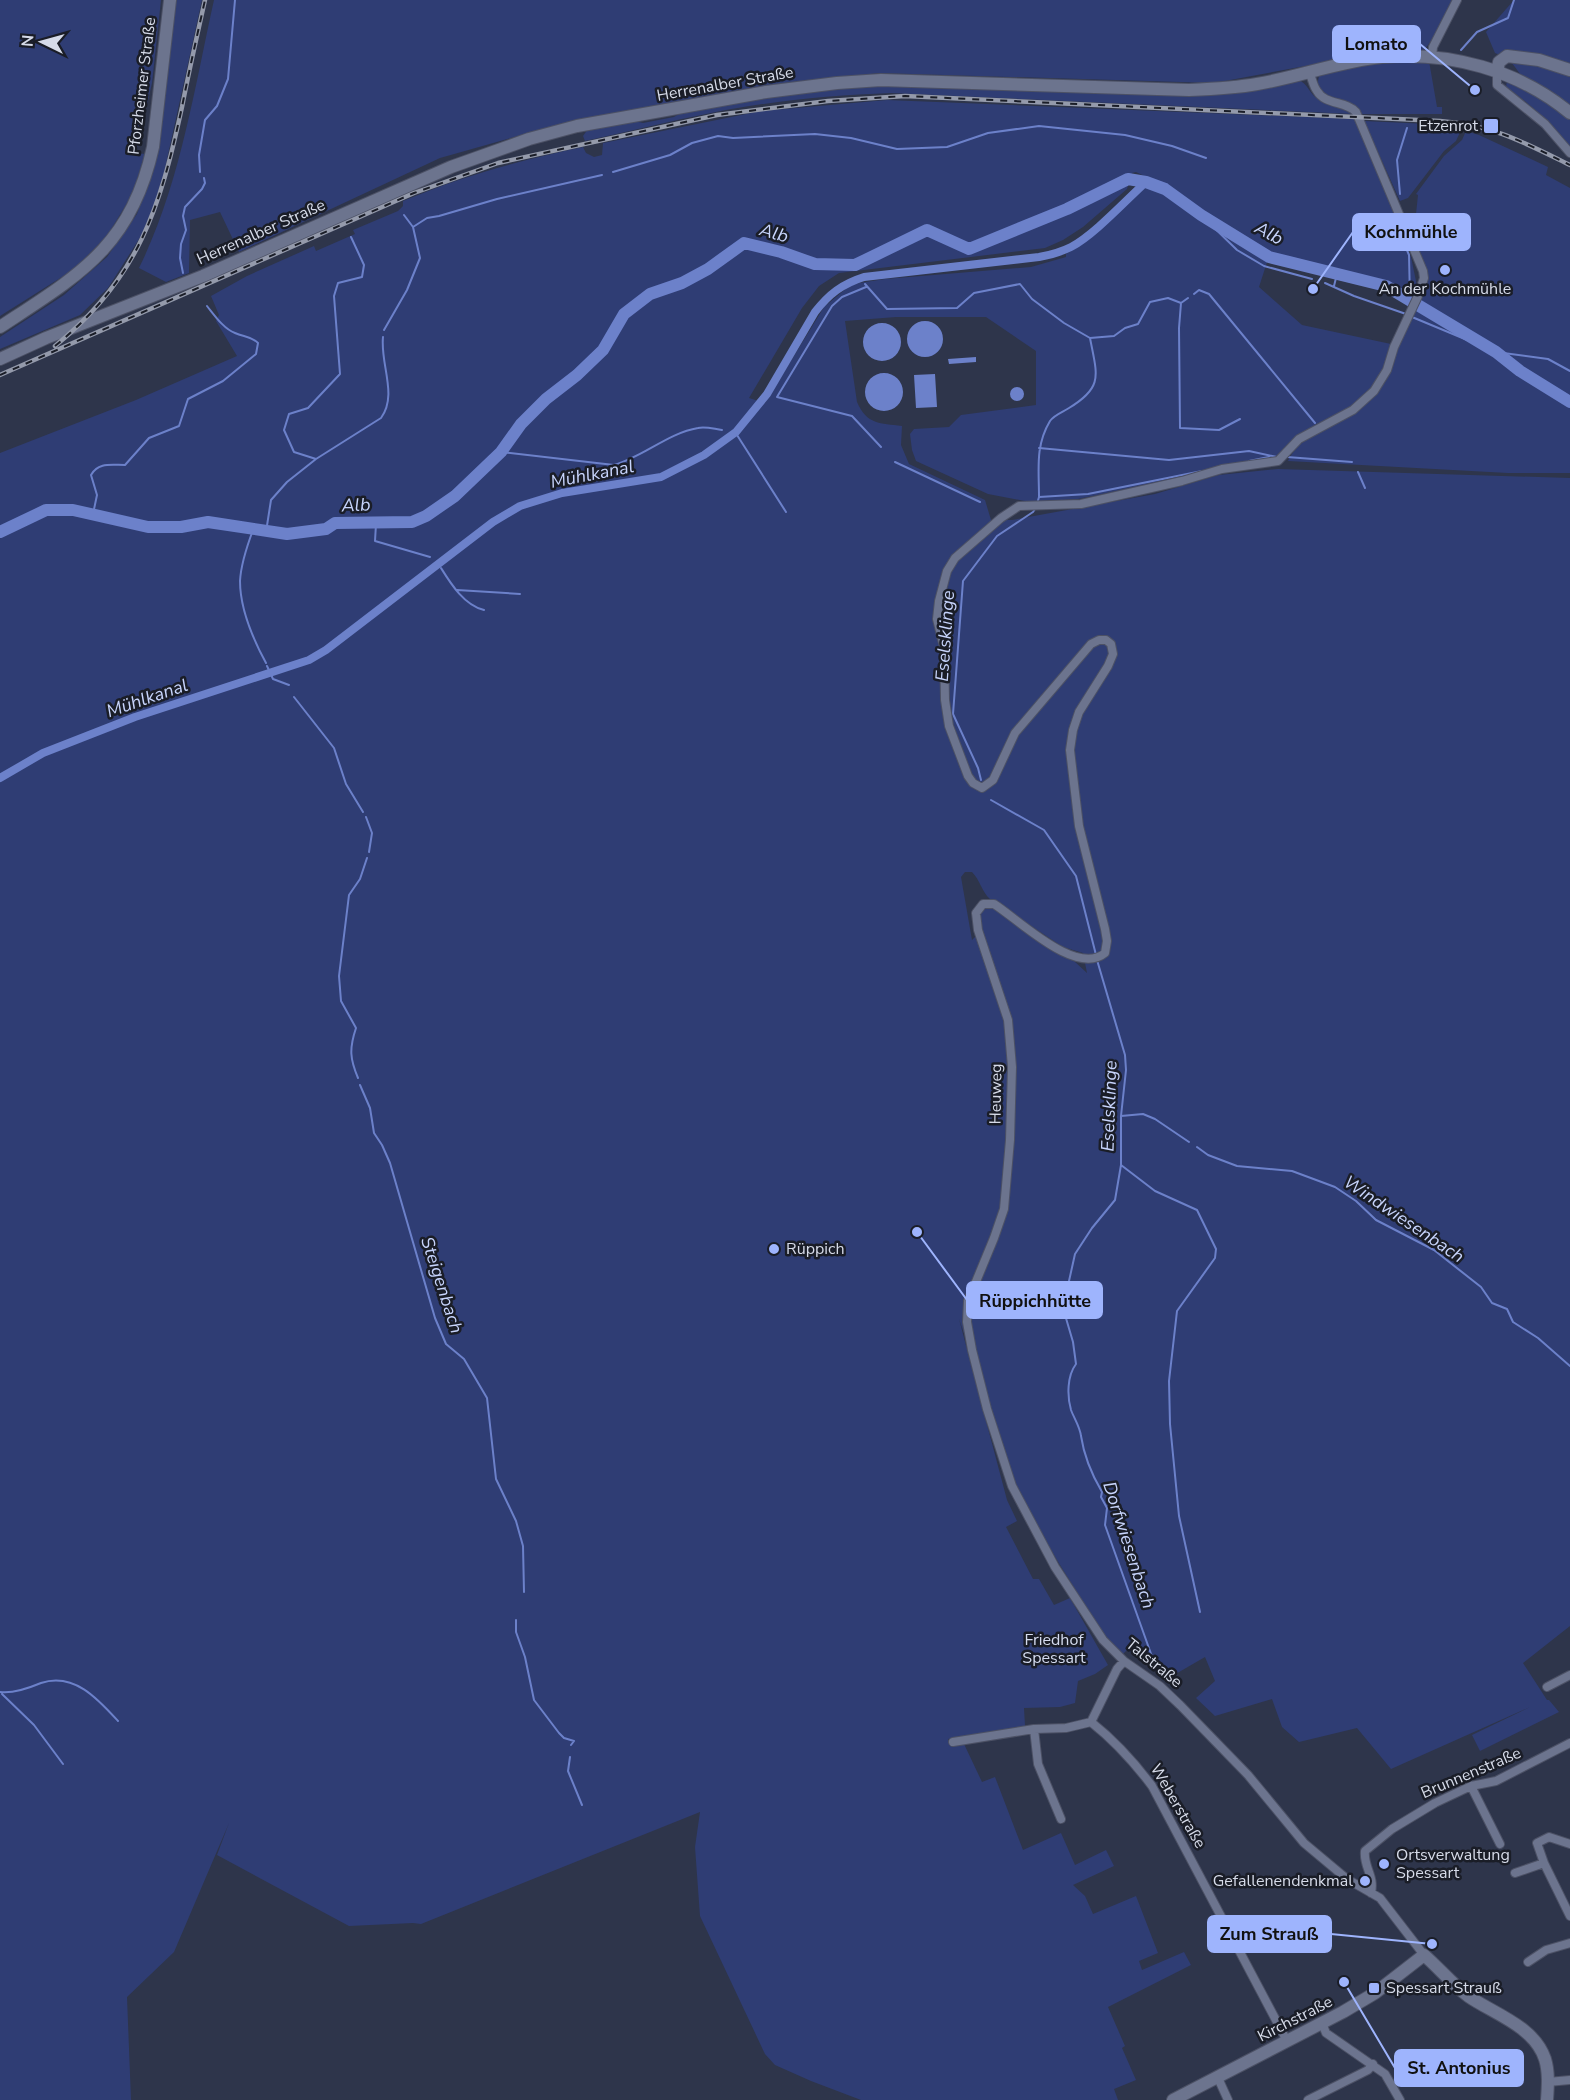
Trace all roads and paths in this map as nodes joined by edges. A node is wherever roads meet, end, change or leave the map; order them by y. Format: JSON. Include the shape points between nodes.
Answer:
{"nodes":[{"id":1,"x":170,"y":0,"type":"edge"},
{"id":2,"x":1457,"y":0,"type":"edge"},
{"id":3,"x":1432,"y":57,"type":"junction"},
{"id":4,"x":1570,"y":70,"type":"edge"},
{"id":5,"x":1309,"y":72,"type":"junction"},
{"id":6,"x":1497,"y":72,"type":"junction"},
{"id":7,"x":1570,"y":113,"type":"edge"},
{"id":8,"x":1570,"y":153,"type":"edge"},
{"id":9,"x":0,"y":327,"type":"edge"},
{"id":10,"x":0,"y":359,"type":"edge"},
{"id":11,"x":971,"y":1292,"type":"joint"},
{"id":12,"x":1124,"y":1661,"type":"junction"},
{"id":13,"x":1570,"y":1674,"type":"edge"},
{"id":14,"x":1547,"y":1687,"type":"dead end"},
{"id":15,"x":1090,"y":1722,"type":"junction"},
{"id":16,"x":1034,"y":1729,"type":"junction"},
{"id":17,"x":954,"y":1742,"type":"dead end"},
{"id":18,"x":1570,"y":1743,"type":"edge"},
{"id":19,"x":1471,"y":1786,"type":"junction"},
{"id":20,"x":1062,"y":1819,"type":"dead end"},
{"id":21,"x":1500,"y":1844,"type":"dead end"},
{"id":22,"x":1570,"y":1844,"type":"edge"},
{"id":23,"x":1544,"y":1863,"type":"junction"},
{"id":24,"x":1515,"y":1873,"type":"dead end"},
{"id":25,"x":1371,"y":1893,"type":"junction"},
{"id":26,"x":1570,"y":1916,"type":"edge"},
{"id":27,"x":1570,"y":1943,"type":"edge"},
{"id":28,"x":1425,"y":1955,"type":"junction"},
{"id":29,"x":1528,"y":1962,"type":"dead end"},
{"id":30,"x":1322,"y":2023,"type":"junction"},
{"id":31,"x":1287,"y":2041,"type":"junction"},
{"id":32,"x":1373,"y":2064,"type":"junction"},
{"id":33,"x":1218,"y":2078,"type":"junction"},
{"id":34,"x":1570,"y":2080,"type":"edge"},
{"id":35,"x":1548,"y":2082,"type":"junction"},
{"id":36,"x":1173,"y":2100,"type":"edge"},
{"id":37,"x":1228,"y":2100,"type":"edge"},
{"id":38,"x":1308,"y":2100,"type":"edge"},
{"id":39,"x":1400,"y":2100,"type":"edge"},
{"id":40,"x":1547,"y":2100,"type":"edge"}],
"edges":[{"from":1,"to":9,"type":"main road","name":"Pforzheimer Straße","via":[[153,147],[128,215],[109,245],[80,273]]},
{"from":2,"to":3,"type":"street","via":[[1433,47]]},
{"from":3,"to":5,"type":"main road","name":"Herrenalber Straße","via":[[1380,57]]},
{"from":3,"to":6,"type":"main road","name":"Herrenalber Straße"},
{"from":4,"to":6,"type":"main road","via":[[1539,60],[1507,56],[1499,62]]},
{"from":5,"to":10,"type":"main road","name":"Herrenalber Straße","via":[[1257,84],[1189,90],[914,80],[837,83],[577,126],[451,167],[203,276]]},
{"from":5,"to":11,"type":"street","name":"Heuweg","via":[[1321,96],[1350,107],[1358,116],[1423,271],[1418,296],[1388,370],[1374,391],[1353,410],[1299,439],[1278,461],[1222,469],[1082,504],[1019,506],[955,558],[947,571],[937,619],[944,647],[949,726],[968,776],[982,788],[993,780],[1015,733],[1091,644],[1106,640],[1113,654],[1079,712],[1070,750],[1079,826],[1107,941],[1105,953],[1095,958],[1066,953],[989,903],[980,906],[975,917],[1008,1020],[1012,1067],[1004,1209]]},
{"from":6,"to":7,"type":"main road","name":"Herrenalber Straße","via":[[1549,97]]},
{"from":6,"to":8,"type":"street","via":[[1497,85],[1545,124]]},
{"from":11,"to":12,"type":"street","name":"Talstraße","via":[[967,1322],[972,1350],[1012,1486],[1055,1567],[1103,1640]]},
{"from":12,"to":15,"type":"street"},
{"from":12,"to":25,"type":"street","name":"Talstraße","via":[[1180,1705],[1248,1775],[1304,1843],[1347,1879]]},
{"from":13,"to":14,"type":"street"},
{"from":15,"to":16,"type":"street"},
{"from":15,"to":31,"type":"street","name":"Weberstraße","via":[[1109,1736],[1152,1786]]},
{"from":16,"to":17,"type":"street"},
{"from":16,"to":20,"type":"street","via":[[1038,1764]]},
{"from":18,"to":19,"type":"street","name":"Brunnenstraße","via":[[1496,1781]]},
{"from":19,"to":21,"type":"street"},
{"from":19,"to":25,"type":"street","name":"Brunnenstraße","via":[[1409,1817],[1365,1851],[1373,1883]]},
{"from":22,"to":23,"type":"street","via":[[1550,1837],[1537,1843]]},
{"from":23,"to":24,"type":"street"},
{"from":23,"to":26,"type":"street"},
{"from":25,"to":28,"type":"street","name":"Talstraße","via":[[1384,1903]]},
{"from":27,"to":29,"type":"street","via":[[1546,1950]]},
{"from":28,"to":30,"type":"main road","name":"Kirchstraße","via":[[1376,1993]]},
{"from":28,"to":35,"type":"main road","via":[[1467,1995],[1535,2041],[1545,2058]]},
{"from":30,"to":31,"type":"main road","name":"Kirchstraße"},
{"from":30,"to":32,"type":"street","via":[[1334,2040]]},
{"from":31,"to":33,"type":"main road","name":"Kirchstraße"},
{"from":32,"to":38,"type":"street"},
{"from":32,"to":39,"type":"street","via":[[1385,2074]]},
{"from":33,"to":36,"type":"main road","name":"Kirchstraße"},
{"from":33,"to":37,"type":"street"},
{"from":34,"to":35,"type":"street"},
{"from":35,"to":40,"type":"main road"}]}
